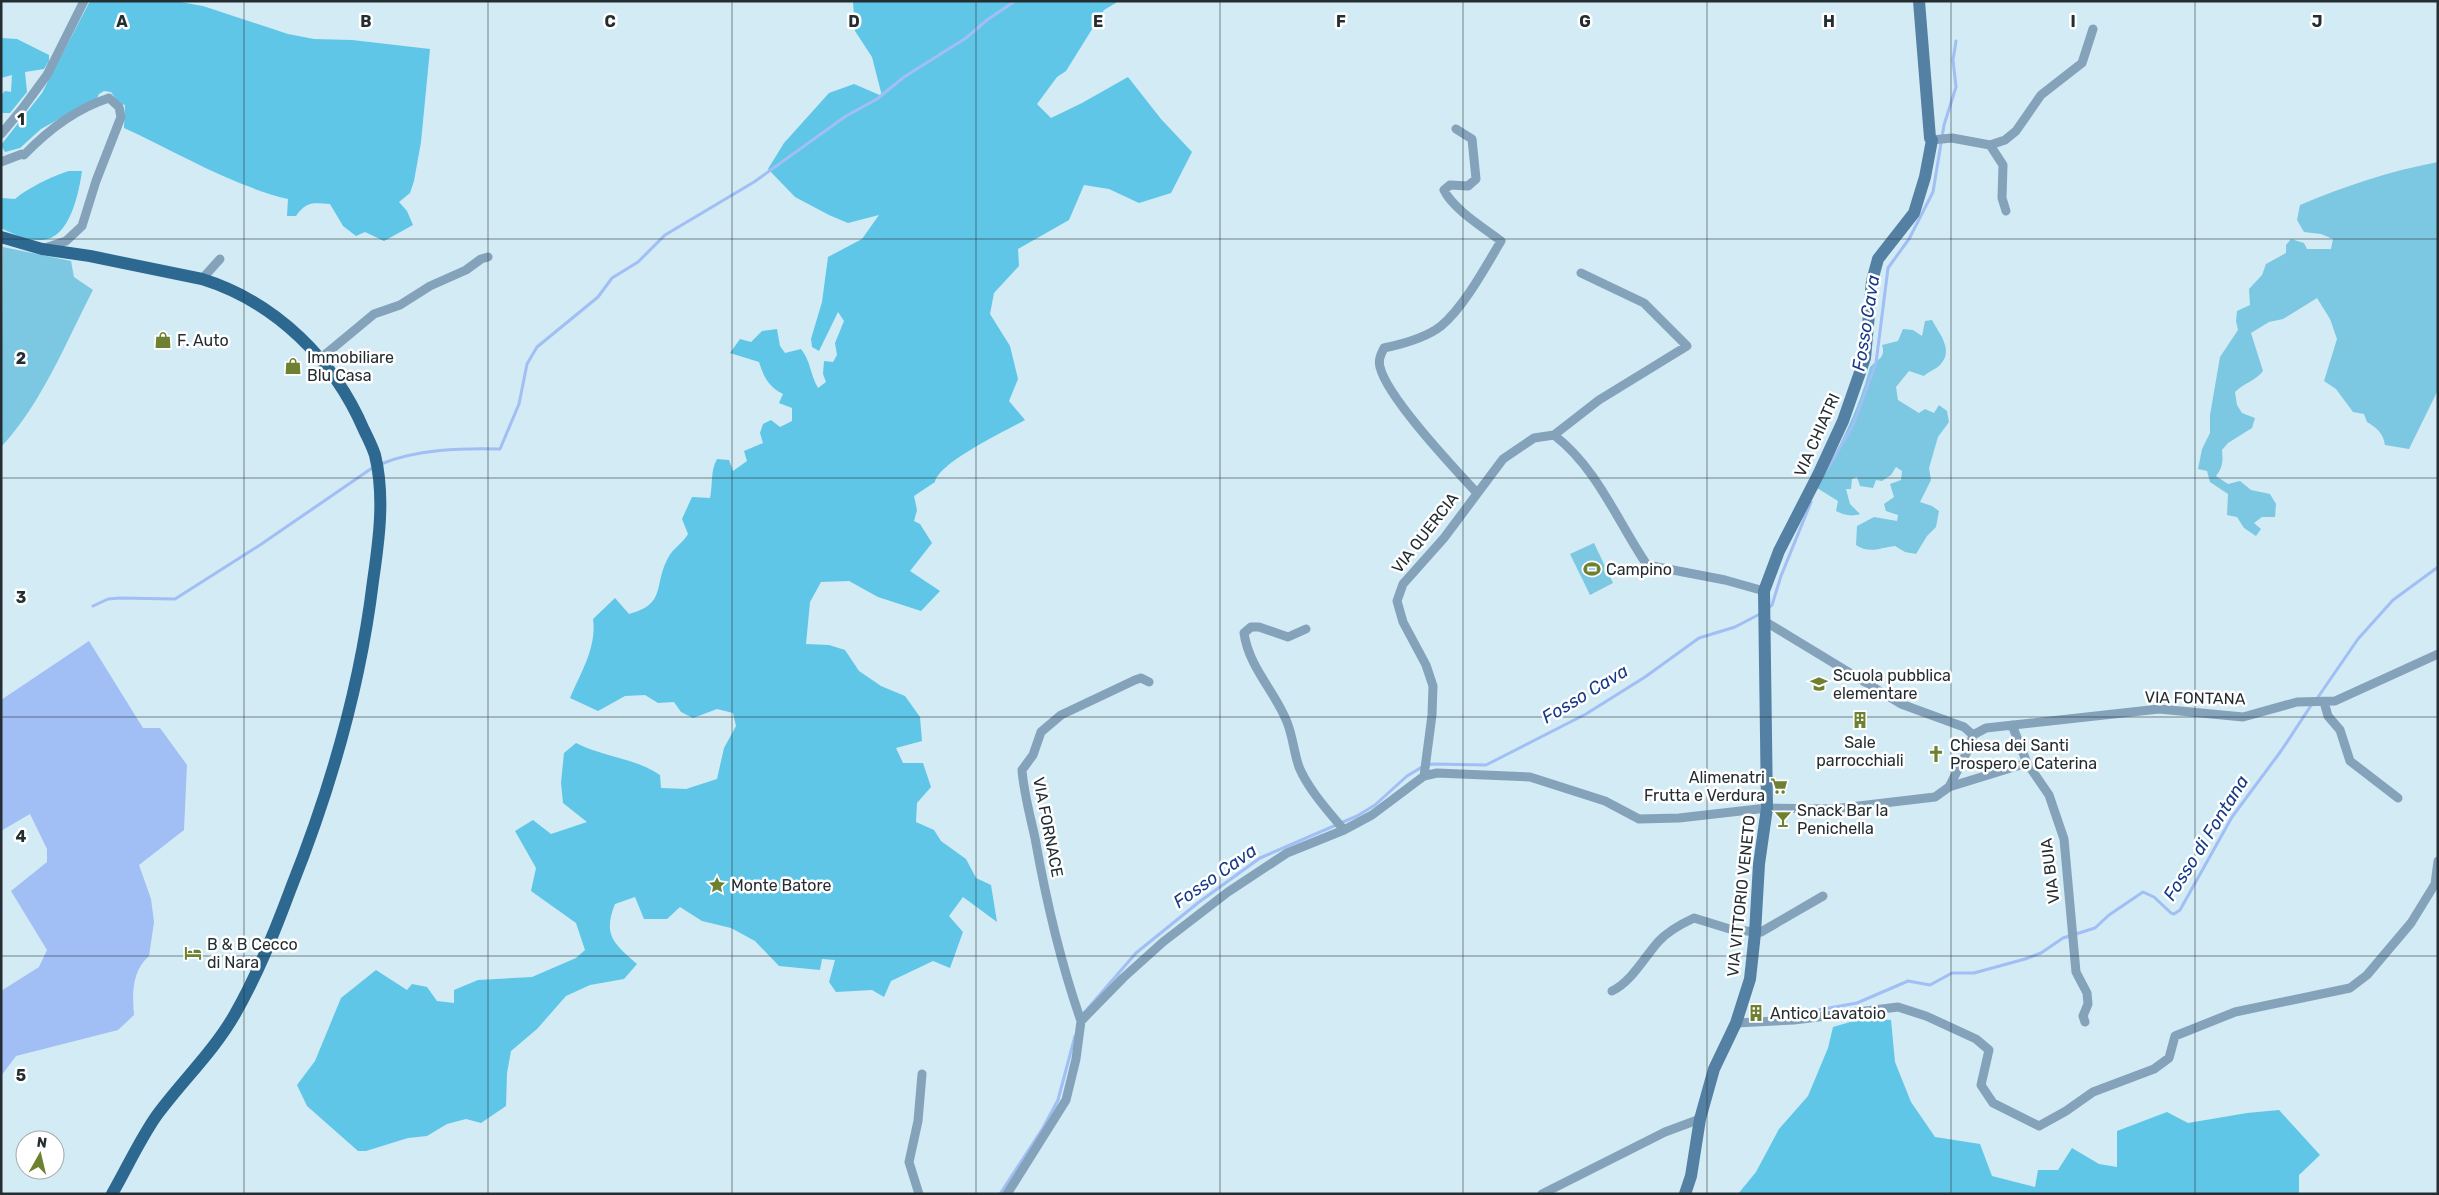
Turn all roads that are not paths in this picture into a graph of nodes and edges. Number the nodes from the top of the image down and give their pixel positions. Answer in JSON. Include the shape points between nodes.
{"nodes":[{"id":1,"x":84,"y":1,"type":"edge"},
{"id":2,"x":1919,"y":1,"type":"edge"},
{"id":3,"x":2093,"y":29,"type":"dead end"},
{"id":4,"x":1456,"y":129,"type":"dead end"},
{"id":5,"x":1,"y":134,"type":"edge"},
{"id":6,"x":1934,"y":140,"type":"junction"},
{"id":7,"x":1990,"y":146,"type":"junction"},
{"id":8,"x":1,"y":162,"type":"edge"},
{"id":9,"x":2006,"y":211,"type":"dead end"},
{"id":10,"x":1,"y":237,"type":"edge"},
{"id":11,"x":42,"y":249,"type":"junction"},
{"id":12,"x":488,"y":257,"type":"dead end"},
{"id":13,"x":220,"y":259,"type":"dead end"},
{"id":14,"x":1581,"y":273,"type":"dead end"},
{"id":15,"x":202,"y":280,"type":"junction"},
{"id":16,"x":321,"y":358,"type":"junction"},
{"id":17,"x":1554,"y":435,"type":"junction"},
{"id":18,"x":1476,"y":492,"type":"junction"},
{"id":19,"x":1764,"y":591,"type":"junction"},
{"id":20,"x":1765,"y":615,"type":"junction"},
{"id":21,"x":1306,"y":629,"type":"dead end"},
{"id":22,"x":2438,"y":654,"type":"edge"},
{"id":23,"x":1149,"y":682,"type":"dead end"},
{"id":24,"x":2322,"y":702,"type":"junction"},
{"id":25,"x":2012,"y":725,"type":"junction"},
{"id":26,"x":1973,"y":735,"type":"junction"},
{"id":27,"x":2027,"y":763,"type":"junction"},
{"id":28,"x":1424,"y":774,"type":"junction"},
{"id":29,"x":1950,"y":787,"type":"junction"},
{"id":30,"x":2398,"y":798,"type":"dead end"},
{"id":31,"x":1767,"y":808,"type":"junction"},
{"id":32,"x":1344,"y":829,"type":"junction"},
{"id":33,"x":2438,"y":861,"type":"edge"},
{"id":34,"x":1823,"y":896,"type":"dead end"},
{"id":35,"x":1756,"y":933,"type":"junction"},
{"id":36,"x":1612,"y":991,"type":"dead end"},
{"id":37,"x":1080,"y":1018,"type":"junction"},
{"id":38,"x":2085,"y":1022,"type":"dead end"},
{"id":39,"x":1736,"y":1023,"type":"junction"},
{"id":40,"x":922,"y":1074,"type":"dead end"},
{"id":41,"x":1700,"y":1119,"type":"junction"},
{"id":42,"x":112,"y":1194,"type":"edge"},
{"id":43,"x":919,"y":1194,"type":"edge"},
{"id":44,"x":1008,"y":1194,"type":"edge"},
{"id":45,"x":1542,"y":1194,"type":"edge"},
{"id":46,"x":1684,"y":1194,"type":"edge"}],
"edges":[{"from":1,"to":5,"type":"street","via":[[47,75]]},
{"from":2,"to":6,"type":"street","name":"VIA CHIATRI","via":[[1930,138]]},
{"from":3,"to":7,"type":"street","via":[[2082,63],[2041,95],[2016,131]]},
{"from":4,"to":18,"type":"street","via":[[1472,139],[1476,179],[1468,186],[1450,185],[1444,190],[1446,196],[1501,241],[1473,288],[1441,326],[1411,341],[1384,348],[1380,366],[1392,393]]},
{"from":6,"to":7,"type":"street","via":[[1952,138]]},
{"from":6,"to":19,"type":"street","name":"VIA CHIATRI","via":[[1914,212],[1878,259],[1872,281],[1866,358],[1843,421],[1779,551]]},
{"from":7,"to":9,"type":"street","via":[[2003,165],[2002,198]]},
{"from":8,"to":11,"type":"street","via":[[24,155],[68,116],[108,98],[119,107],[121,117],[82,226],[66,241]]},
{"from":10,"to":11,"type":"main road"},
{"from":11,"to":15,"type":"main road"},
{"from":12,"to":16,"type":"street","via":[[400,304],[374,314]]},
{"from":13,"to":15,"type":"street"},
{"from":14,"to":17,"type":"street","via":[[1644,303],[1686,346],[1599,400]]},
{"from":15,"to":16,"type":"main road","via":[[218,284],[262,309],[302,338]]},
{"from":16,"to":42,"type":"main road","via":[[355,409],[376,464],[380,523],[361,664],[351,711],[299,869],[272,939],[234,1016],[154,1119]]},
{"from":17,"to":18,"type":"street","name":"VIA QUERCIA","via":[[1534,438],[1503,459]]},
{"from":17,"to":19,"type":"street","via":[[1570,448],[1604,491],[1648,565]]},
{"from":18,"to":28,"type":"street","name":"VIA QUERCIA","via":[[1444,538],[1399,592],[1403,622],[1426,665],[1433,686],[1428,760]]},
{"from":19,"to":20,"type":"street","name":"VIA VITTORIO VENETO"},
{"from":20,"to":26,"type":"street","via":[[1901,704],[1964,726]]},
{"from":20,"to":31,"type":"street","name":"VIA VITTORIO VENETO"},
{"from":21,"to":32,"type":"street","via":[[1288,637],[1250,626],[1244,633],[1246,647],[1287,722],[1300,768]]},
{"from":22,"to":24,"type":"street","name":"VIA FONTANA","via":[[2335,701]]},
{"from":23,"to":37,"type":"street","name":"VIA FORNACE","via":[[1141,678],[1061,715],[1041,732],[1033,755],[1022,770],[1025,800],[1045,894]]},
{"from":24,"to":25,"type":"street","name":"VIA FONTANA","via":[[2297,702],[2243,717],[2159,709]]},
{"from":24,"to":30,"type":"street","via":[[2328,716],[2340,730],[2350,761]]},
{"from":25,"to":26,"type":"street","name":"VIA FONTANA","via":[[1986,728]]},
{"from":25,"to":27,"type":"street","name":"VIA BUIA"},
{"from":26,"to":29,"type":"street"},
{"from":27,"to":29,"type":"street"},
{"from":27,"to":38,"type":"street","name":"VIA BUIA","via":[[2049,794],[2064,839],[2076,972],[2087,993]]},
{"from":28,"to":31,"type":"street","via":[[1530,777],[1605,801],[1639,819],[1680,818]]},
{"from":28,"to":32,"type":"street","via":[[1372,815]]},
{"from":29,"to":31,"type":"street","via":[[1935,797],[1912,800],[1833,809]]},
{"from":31,"to":35,"type":"street","name":"VIA VITTORIO VENETO","via":[[1759,864]]},
{"from":32,"to":37,"type":"street","via":[[1287,853],[1228,892],[1157,947]]},
{"from":33,"to":39,"type":"street","via":[[2435,884],[2411,923],[2367,974],[2350,988],[2235,1012],[2175,1036],[2169,1058],[2154,1069],[2093,1092],[2039,1126],[1993,1103],[1981,1085],[1989,1050],[1976,1039],[1926,1016],[1898,1007],[1794,1020]]},
{"from":34,"to":35,"type":"street"},
{"from":35,"to":36,"type":"street","via":[[1694,918],[1681,923],[1660,940],[1622,986]]},
{"from":35,"to":39,"type":"street","name":"VIA VITTORIO VENETO","via":[[1750,979]]},
{"from":37,"to":44,"type":"street","via":[[1076,1059],[1066,1100]]},
{"from":39,"to":41,"type":"street","name":"VIA VITTORIO VENETO","via":[[1714,1069]]},
{"from":40,"to":43,"type":"street","via":[[920,1106],[909,1162]]},
{"from":41,"to":45,"type":"street","via":[[1665,1132]]},
{"from":41,"to":46,"type":"street","name":"VIA VITTORIO VENETO","via":[[1691,1176]]}]}
